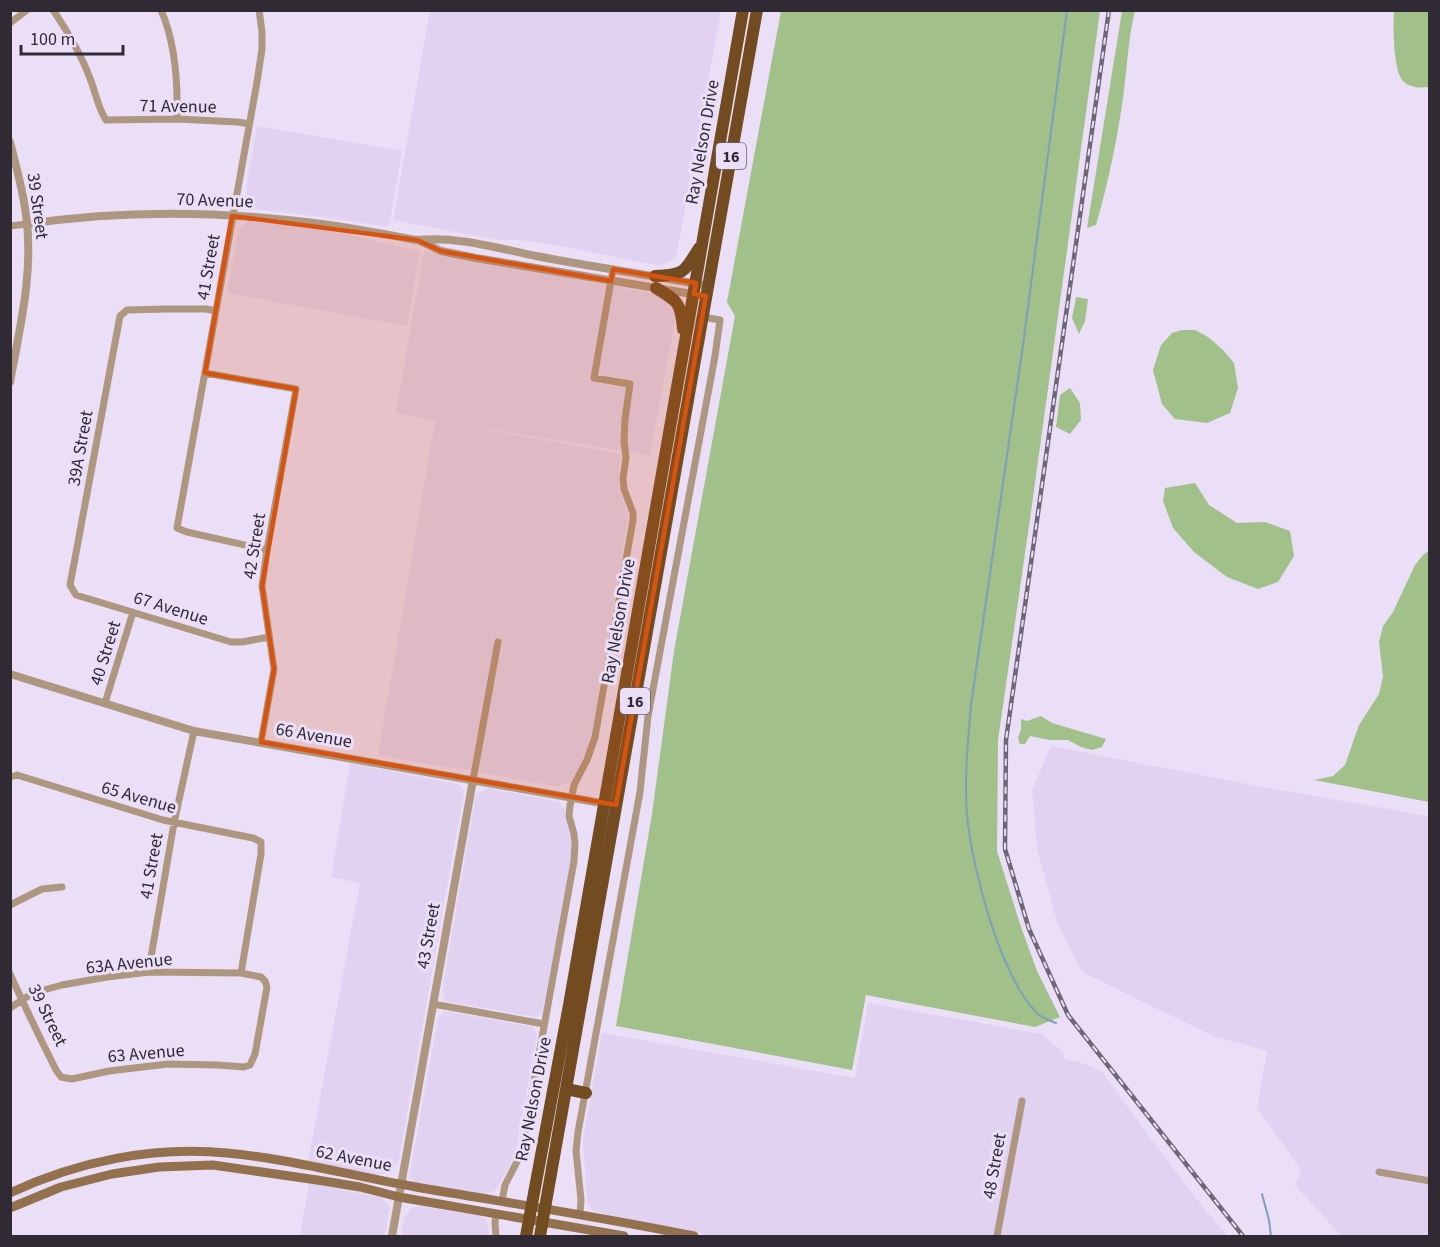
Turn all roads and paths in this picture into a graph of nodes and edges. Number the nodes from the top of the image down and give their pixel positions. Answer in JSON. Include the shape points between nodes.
{"nodes":[{"id":1,"x":27,"y":10,"type":"edge"},
{"id":2,"x":53,"y":10,"type":"edge"},
{"id":3,"x":161,"y":10,"type":"edge"},
{"id":4,"x":259,"y":10,"type":"edge"},
{"id":5,"x":743,"y":10,"type":"edge"},
{"id":6,"x":757,"y":10,"type":"edge"},
{"id":7,"x":10,"y":23,"type":"edge"},
{"id":8,"x":177,"y":119,"type":"junction"},
{"id":9,"x":249,"y":124,"type":"junction"},
{"id":10,"x":10,"y":142,"type":"edge"},
{"id":11,"x":232,"y":216,"type":"junction"},
{"id":12,"x":27,"y":224,"type":"junction"},
{"id":13,"x":10,"y":226,"type":"edge"},
{"id":14,"x":417,"y":240,"type":"junction"},
{"id":15,"x":703,"y":242,"type":"junction"},
{"id":16,"x":612,"y":269,"type":"junction"},
{"id":17,"x":610,"y":281,"type":"junction"},
{"id":18,"x":656,"y":282,"type":"junction"},
{"id":19,"x":701,"y":290,"type":"junction"},
{"id":20,"x":216,"y":311,"type":"junction"},
{"id":21,"x":703,"y":316,"type":"junction"},
{"id":22,"x":684,"y":347,"type":"junction"},
{"id":23,"x":205,"y":373,"type":"junction"},
{"id":24,"x":10,"y":381,"type":"edge"},
{"id":25,"x":267,"y":550,"type":"junction"},
{"id":26,"x":70,"y":585,"type":"joint"},
{"id":27,"x":133,"y":612,"type":"junction"},
{"id":28,"x":269,"y":637,"type":"junction"},
{"id":29,"x":498,"y":642,"type":"dead end"},
{"id":30,"x":10,"y":675,"type":"edge"},
{"id":31,"x":105,"y":703,"type":"junction"},
{"id":32,"x":194,"y":730,"type":"junction"},
{"id":33,"x":261,"y":742,"type":"junction"},
{"id":34,"x":10,"y":777,"type":"edge"},
{"id":35,"x":472,"y":780,"type":"junction"},
{"id":36,"x":571,"y":797,"type":"junction"},
{"id":37,"x":610,"y":804,"type":"junction"},
{"id":38,"x":174,"y":823,"type":"junction"},
{"id":39,"x":62,"y":887,"type":"dead end"},
{"id":40,"x":10,"y":905,"type":"edge"},
{"id":41,"x":150,"y":972,"type":"junction"},
{"id":42,"x":241,"y":973,"type":"junction"},
{"id":43,"x":10,"y":974,"type":"edge"},
{"id":44,"x":22,"y":1000,"type":"junction"},
{"id":45,"x":433,"y":1004,"type":"junction"},
{"id":46,"x":10,"y":1008,"type":"edge"},
{"id":47,"x":544,"y":1024,"type":"junction"},
{"id":48,"x":56,"y":1070,"type":"joint"},
{"id":49,"x":566,"y":1089,"type":"junction"},
{"id":50,"x":586,"y":1093,"type":"junction"},
{"id":51,"x":1022,"y":1101,"type":"dead end"},
{"id":52,"x":1379,"y":1172,"type":"dead end"},
{"id":53,"x":1430,"y":1181,"type":"edge"},
{"id":54,"x":401,"y":1184,"type":"junction"},
{"id":55,"x":10,"y":1193,"type":"edge"},
{"id":56,"x":399,"y":1197,"type":"junction"},
{"id":57,"x":502,"y":1202,"type":"junction"},
{"id":58,"x":531,"y":1206,"type":"junction"},
{"id":59,"x":10,"y":1208,"type":"edge"},
{"id":60,"x":545,"y":1208,"type":"junction"},
{"id":61,"x":496,"y":1214,"type":"junction"},
{"id":62,"x":580,"y":1214,"type":"junction"},
{"id":63,"x":528,"y":1220,"type":"junction"},
{"id":64,"x":542,"y":1222,"type":"junction"},
{"id":65,"x":575,"y":1232,"type":"edge"},
{"id":66,"x":392,"y":1236,"type":"edge"},
{"id":67,"x":496,"y":1236,"type":"edge"},
{"id":68,"x":526,"y":1236,"type":"edge"},
{"id":69,"x":540,"y":1236,"type":"edge"},
{"id":70,"x":624,"y":1236,"type":"edge"},
{"id":71,"x":694,"y":1236,"type":"edge"},
{"id":72,"x":997,"y":1236,"type":"edge"}],
"edges":[{"from":1,"to":7,"type":"street"},
{"from":2,"to":8,"type":"street","name":"71 Avenue","via":[[77,50],[106,120]]},
{"from":3,"to":8,"type":"street","via":[[176,73]]},
{"from":4,"to":9,"type":"street","name":"41 Street","via":[[262,49]]},
{"from":5,"to":15,"type":"highway","name":"Ray Nelson Drive","number":"16"},
{"from":6,"to":19,"type":"highway","name":"Ray Nelson Drive","number":"16"},
{"from":8,"to":9,"type":"street","name":"71 Avenue"},
{"from":9,"to":11,"type":"street","name":"41 Street"},
{"from":10,"to":12,"type":"street","name":"39 Street"},
{"from":11,"to":12,"type":"street","name":"70 Avenue","via":[[138,215]]},
{"from":11,"to":14,"type":"street","name":"70 Avenue","via":[[315,223]]},
{"from":11,"to":20,"type":"street","name":"41 Street"},
{"from":12,"to":13,"type":"street","name":"70 Avenue"},
{"from":12,"to":24,"type":"street","name":"39 Street","via":[[27,279]]},
{"from":14,"to":16,"type":"street","name":"70 Avenue","via":[[450,240]]},
{"from":14,"to":17,"type":"street","name":"70 Avenue","via":[[441,250]]},
{"from":15,"to":18,"type":"highway","via":[[682,272]]},
{"from":15,"to":19,"type":"highway","name":"Ray Nelson Drive","number":"16"},
{"from":16,"to":17,"type":"street"},
{"from":16,"to":18,"type":"street","name":"70 Avenue"},
{"from":17,"to":18,"type":"street","name":"70 Avenue"},
{"from":17,"to":36,"type":"street","via":[[594,378],[630,384],[623,477],[633,520],[596,737]]},
{"from":18,"to":19,"type":"street","name":"70 Avenue"},
{"from":18,"to":22,"type":"highway","via":[[680,307]]},
{"from":19,"to":21,"type":"highway","name":"Ray Nelson Drive","number":"16"},
{"from":19,"to":22,"type":"highway","name":"Ray Nelson Drive","number":"16"},
{"from":20,"to":23,"type":"street","name":"41 Street"},
{"from":20,"to":26,"type":"street","name":"39A Street","via":[[127,310],[120,316]]},
{"from":21,"to":37,"type":"highway","name":"Ray Nelson Drive","number":"16"},
{"from":21,"to":50,"type":"street","via":[[720,320],[715,356],[648,716],[640,792]]},
{"from":22,"to":37,"type":"highway","name":"Ray Nelson Drive","number":"16"},
{"from":23,"to":25,"type":"street","name":"41 Street","via":[[177,528]]},
{"from":23,"to":25,"type":"street","name":"42 Street","via":[[296,389]]},
{"from":25,"to":28,"type":"street","name":"42 Street","via":[[262,586]]},
{"from":26,"to":27,"type":"street","name":"67 Avenue","via":[[76,595]]},
{"from":27,"to":28,"type":"street","name":"67 Avenue","via":[[231,642]]},
{"from":27,"to":31,"type":"street","name":"40 Street"},
{"from":28,"to":33,"type":"street","name":"42 Street","via":[[274,669]]},
{"from":29,"to":35,"type":"street","name":"43 Street"},
{"from":30,"to":31,"type":"street","name":"66 Avenue"},
{"from":31,"to":32,"type":"street","name":"66 Avenue"},
{"from":32,"to":33,"type":"street","name":"66 Avenue"},
{"from":32,"to":38,"type":"street","name":"41 Street"},
{"from":33,"to":35,"type":"street","name":"66 Avenue"},
{"from":34,"to":38,"type":"street","name":"65 Avenue","via":[[16,775]]},
{"from":35,"to":36,"type":"street","name":"66 Avenue"},
{"from":35,"to":45,"type":"street","name":"43 Street"},
{"from":36,"to":37,"type":"street","name":"66 Avenue"},
{"from":36,"to":47,"type":"street","via":[[574,861]]},
{"from":37,"to":49,"type":"highway","name":"Ray Nelson Drive","number":"16"},
{"from":37,"to":58,"type":"highway","name":"Ray Nelson Drive","number":"16"},
{"from":38,"to":41,"type":"street","name":"41 Street"},
{"from":38,"to":42,"type":"street","name":"65 Avenue","via":[[261,842]]},
{"from":39,"to":40,"type":"street","via":[[42,889]]},
{"from":41,"to":42,"type":"street","name":"63A Avenue"},
{"from":41,"to":44,"type":"street","name":"63A Avenue","via":[[62,985]]},
{"from":42,"to":48,"type":"street","name":"63 Avenue","via":[[261,977],[267,987],[250,1065],[168,1064],[72,1079],[61,1077]]},
{"from":43,"to":44,"type":"street","name":"39 Street"},
{"from":44,"to":46,"type":"street","name":"63A Avenue"},
{"from":44,"to":48,"type":"street","name":"39 Street"},
{"from":45,"to":47,"type":"street"},
{"from":45,"to":54,"type":"street","name":"43 Street"},
{"from":47,"to":57,"type":"street","via":[[521,1154],[505,1185]]},
{"from":49,"to":50,"type":"highway"},
{"from":49,"to":60,"type":"highway","name":"Ray Nelson Drive","number":"16"},
{"from":50,"to":62,"type":"street","via":[[576,1151]]},
{"from":51,"to":72,"type":"street","name":"48 Street"},
{"from":52,"to":53,"type":"street"},
{"from":54,"to":55,"type":"main road","name":"62 Avenue","via":[[253,1156],[180,1151],[100,1161]]},
{"from":54,"to":56,"type":"street","name":"43 Street"},
{"from":54,"to":57,"type":"main road","name":"62 Avenue"},
{"from":56,"to":59,"type":"main road","name":"62 Avenue","via":[[247,1169],[185,1165],[80,1181]]},
{"from":56,"to":61,"type":"main road","name":"62 Avenue"},
{"from":56,"to":66,"type":"street","name":"43 Street"},
{"from":57,"to":58,"type":"main road","name":"62 Avenue"},
{"from":58,"to":60,"type":"main road","name":"62 Avenue"},
{"from":58,"to":63,"type":"highway","name":"Ray Nelson Drive","number":"16"},
{"from":60,"to":62,"type":"main road","name":"62 Avenue"},
{"from":60,"to":64,"type":"highway","name":"Ray Nelson Drive","number":"16"},
{"from":61,"to":63,"type":"main road","name":"62 Avenue"},
{"from":61,"to":67,"type":"street"},
{"from":62,"to":71,"type":"main road","name":"62 Avenue"},
{"from":63,"to":64,"type":"main road","name":"62 Avenue"},
{"from":63,"to":68,"type":"highway","name":"Ray Nelson Drive","number":"16"},
{"from":64,"to":65,"type":"main road","name":"62 Avenue"},
{"from":64,"to":69,"type":"highway","name":"Ray Nelson Drive","number":"16"},
{"from":65,"to":70,"type":"main road","name":"62 Avenue"}]}
